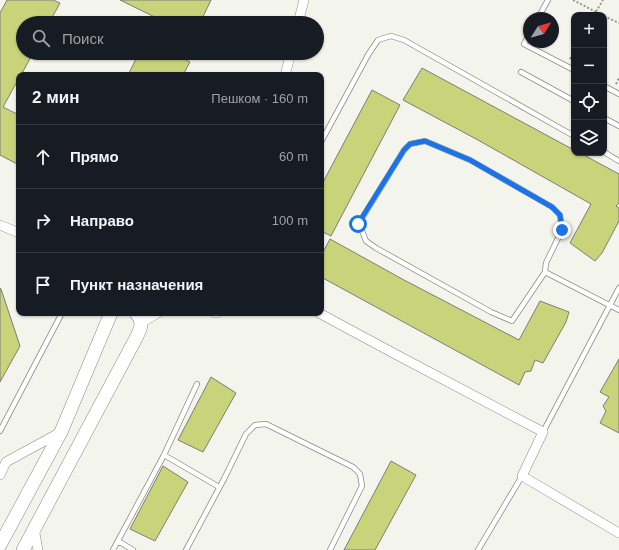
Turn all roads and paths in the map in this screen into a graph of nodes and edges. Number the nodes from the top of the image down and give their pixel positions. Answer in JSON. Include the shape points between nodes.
{"nodes":[{"id":1,"x":304,"y":0,"type":"edge"},
{"id":2,"x":548,"y":0,"type":"edge"},
{"id":3,"x":573,"y":0,"type":"edge"},
{"id":4,"x":603,"y":0,"type":"edge"},
{"id":5,"x":541,"y":12,"type":"edge"},
{"id":6,"x":596,"y":12,"type":"joint"},
{"id":7,"x":300,"y":16,"type":"edge"},
{"id":8,"x":607,"y":17,"type":"edge"},
{"id":9,"x":619,"y":24,"type":"edge"},
{"id":10,"x":532,"y":48,"type":"edge"},
{"id":11,"x":288,"y":60,"type":"edge"},
{"id":12,"x":571,"y":68,"type":"edge"},
{"id":13,"x":286,"y":72,"type":"edge"},
{"id":14,"x":521,"y":72,"type":"dead end"},
{"id":15,"x":607,"y":88,"type":"edge"},
{"id":16,"x":619,"y":94,"type":"edge"},
{"id":17,"x":571,"y":99,"type":"edge"},
{"id":18,"x":607,"y":120,"type":"edge"},
{"id":19,"x":619,"y":126,"type":"edge"},
{"id":20,"x":571,"y":134,"type":"edge"},
{"id":21,"x":324,"y":136,"type":"edge"},
{"id":22,"x":607,"y":154,"type":"edge"},
{"id":23,"x":619,"y":161,"type":"edge"},
{"id":24,"x":0,"y":225,"type":"edge"},
{"id":25,"x":16,"y":233,"type":"edge"},
{"id":26,"x":545,"y":272,"type":"junction"},
{"id":27,"x":619,"y":288,"type":"edge"},
{"id":28,"x":610,"y":305,"type":"junction"},
{"id":29,"x":619,"y":310,"type":"edge"},
{"id":30,"x":60,"y":316,"type":"edge"},
{"id":31,"x":110,"y":316,"type":"edge"},
{"id":32,"x":324,"y":316,"type":"edge"},
{"id":33,"x":139,"y":318,"type":"edge"},
{"id":34,"x":197,"y":384,"type":"dead end"},
{"id":35,"x":0,"y":431,"type":"edge"},
{"id":36,"x":61,"y":432,"type":"junction"},
{"id":37,"x":543,"y":432,"type":"junction"},
{"id":38,"x":164,"y":455,"type":"junction"},
{"id":39,"x":0,"y":475,"type":"edge"},
{"id":40,"x":522,"y":476,"type":"junction"},
{"id":41,"x":219,"y":487,"type":"junction"},
{"id":42,"x":34,"y":528,"type":"junction"},
{"id":43,"x":619,"y":533,"type":"edge"},
{"id":44,"x":118,"y":541,"type":"junction"},
{"id":45,"x":0,"y":545,"type":"edge"},
{"id":46,"x":23,"y":550,"type":"edge"},
{"id":47,"x":38,"y":550,"type":"edge"},
{"id":48,"x":113,"y":550,"type":"edge"},
{"id":49,"x":133,"y":550,"type":"edge"},
{"id":50,"x":186,"y":550,"type":"edge"},
{"id":51,"x":330,"y":550,"type":"edge"},
{"id":52,"x":478,"y":550,"type":"edge"}],
"edges":[{"from":1,"to":7,"type":"street"},
{"from":2,"to":5,"type":"lane"},
{"from":3,"to":6,"type":"path"},
{"from":4,"to":6,"type":"path"},
{"from":8,"to":9,"type":"path"},
{"from":10,"to":12,"type":"lane"},
{"from":11,"to":13,"type":"street"},
{"from":14,"to":17,"type":"lane"},
{"from":15,"to":16,"type":"lane"},
{"from":18,"to":19,"type":"lane"},
{"from":20,"to":21,"type":"lane","via":[[404,40],[391,36],[378,40]]},
{"from":22,"to":23,"type":"lane"},
{"from":24,"to":25,"type":"street"},
{"from":26,"to":26,"type":"lane","via":[[546,263],[562,230],[560,215],[552,207],[470,160],[425,141],[410,144],[404,150],[358,224],[366,241],[376,248],[491,312],[512,321]]},
{"from":26,"to":28,"type":"lane"},
{"from":27,"to":28,"type":"lane"},
{"from":28,"to":29,"type":"lane"},
{"from":28,"to":37,"type":"lane"},
{"from":30,"to":35,"type":"lane"},
{"from":31,"to":36,"type":"street"},
{"from":32,"to":37,"type":"street"},
{"from":33,"to":42,"type":"street","via":[[135,340]]},
{"from":34,"to":38,"type":"lane"},
{"from":36,"to":39,"type":"street","via":[[6,462]]},
{"from":36,"to":45,"type":"street"},
{"from":37,"to":40,"type":"street"},
{"from":38,"to":41,"type":"lane"},
{"from":38,"to":44,"type":"lane"},
{"from":40,"to":43,"type":"street"},
{"from":40,"to":52,"type":"lane"},
{"from":41,"to":50,"type":"lane"},
{"from":41,"to":51,"type":"lane","via":[[246,434],[255,425],[266,424],[353,467],[360,474],[362,486]]},
{"from":42,"to":46,"type":"street"},
{"from":42,"to":47,"type":"street"},
{"from":44,"to":48,"type":"lane"},
{"from":44,"to":49,"type":"lane"}]}
